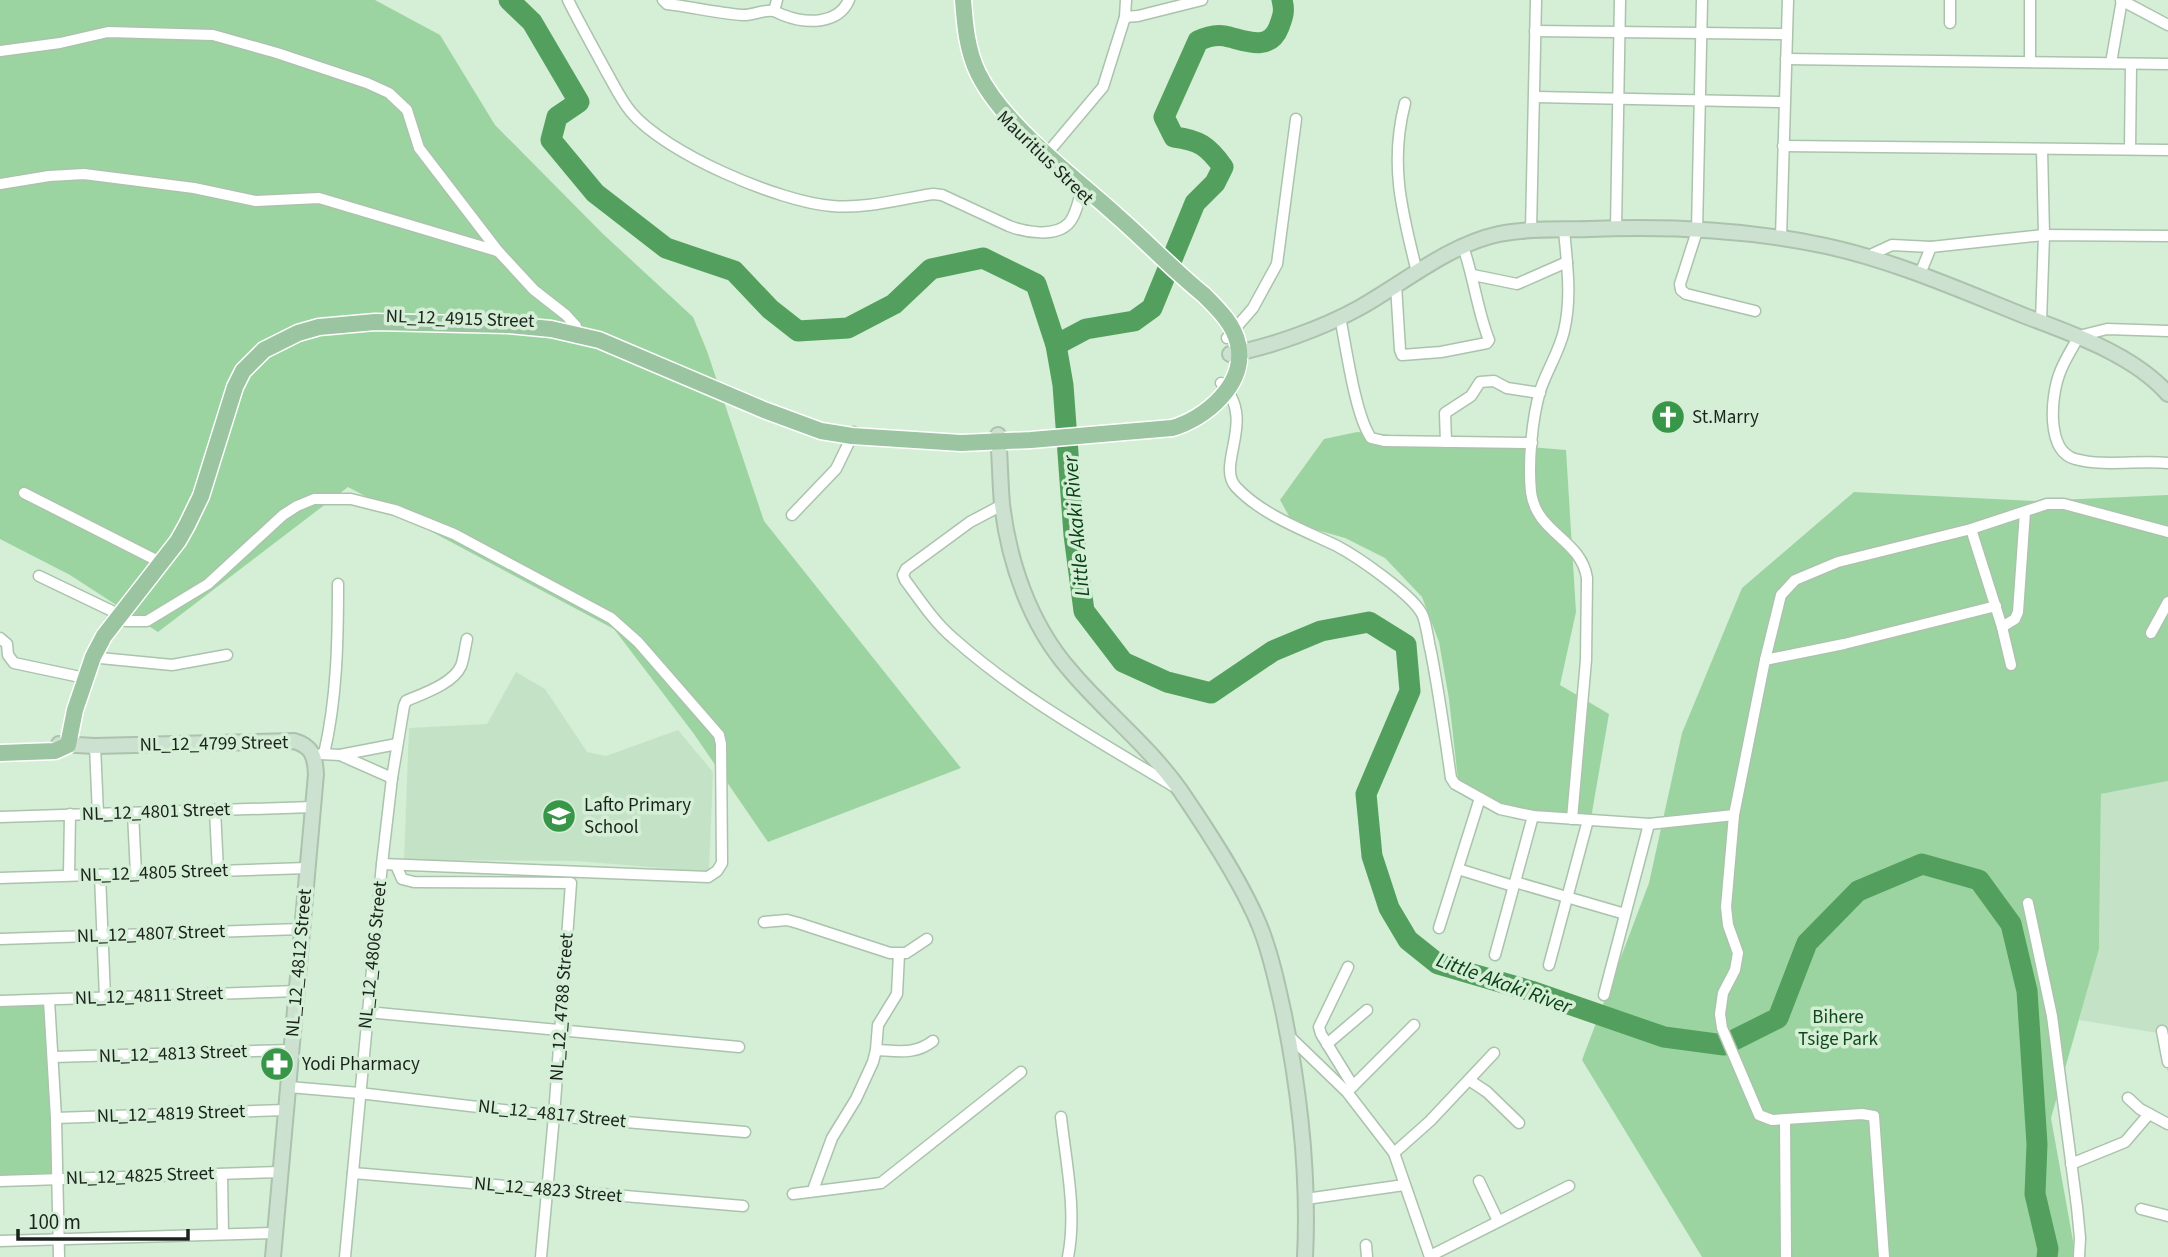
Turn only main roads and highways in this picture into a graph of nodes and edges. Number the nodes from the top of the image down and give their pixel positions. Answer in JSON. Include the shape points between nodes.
{"nodes":[{"id":1,"x":954,"y":0,"type":"edge"},
{"id":2,"x":962,"y":0,"type":"edge"},
{"id":3,"x":1046,"y":156,"type":"junction"},
{"id":4,"x":1225,"y":386,"type":"joint"},
{"id":5,"x":854,"y":432,"type":"junction"},
{"id":6,"x":115,"y":614,"type":"junction"},
{"id":7,"x":61,"y":744,"type":"junction"},
{"id":8,"x":0,"y":746,"type":"edge"},
{"id":9,"x":0,"y":753,"type":"edge"}],
"edges":[{"from":1,"to":3,"type":"main road","name":"Mauritius Street","via":[[969,74],[1000,117]]},
{"from":2,"to":3,"type":"main road","name":"Mauritius Street","via":[[968,46],[983,81]]},
{"from":3,"to":4,"type":"main road","name":"Mauritius Street","via":[[1186,285],[1230,335],[1234,354]]},
{"from":4,"to":5,"type":"main road","name":"NL_12_4915 Street","via":[[1185,416],[1095,432],[998,439]]},
{"from":5,"to":6,"type":"main road","name":"NL_12_4915 Street","via":[[821,431],[798,423],[575,333],[411,321],[319,327],[264,350],[243,371],[191,517],[178,541]]},
{"from":5,"to":6,"type":"main road","name":"NL_12_4915 Street","via":[[765,404],[576,326],[477,316],[386,315],[315,322],[274,337],[248,355],[233,375],[190,507],[173,539]]},
{"from":6,"to":7,"type":"main road","name":"NL_12_4915 Street","via":[[81,677],[61,730]]},
{"from":7,"to":8,"type":"main road","name":"NL_12_4799 Street"},
{"from":7,"to":9,"type":"main road","name":"NL_12_4799 Street","via":[[55,751]]}]}
